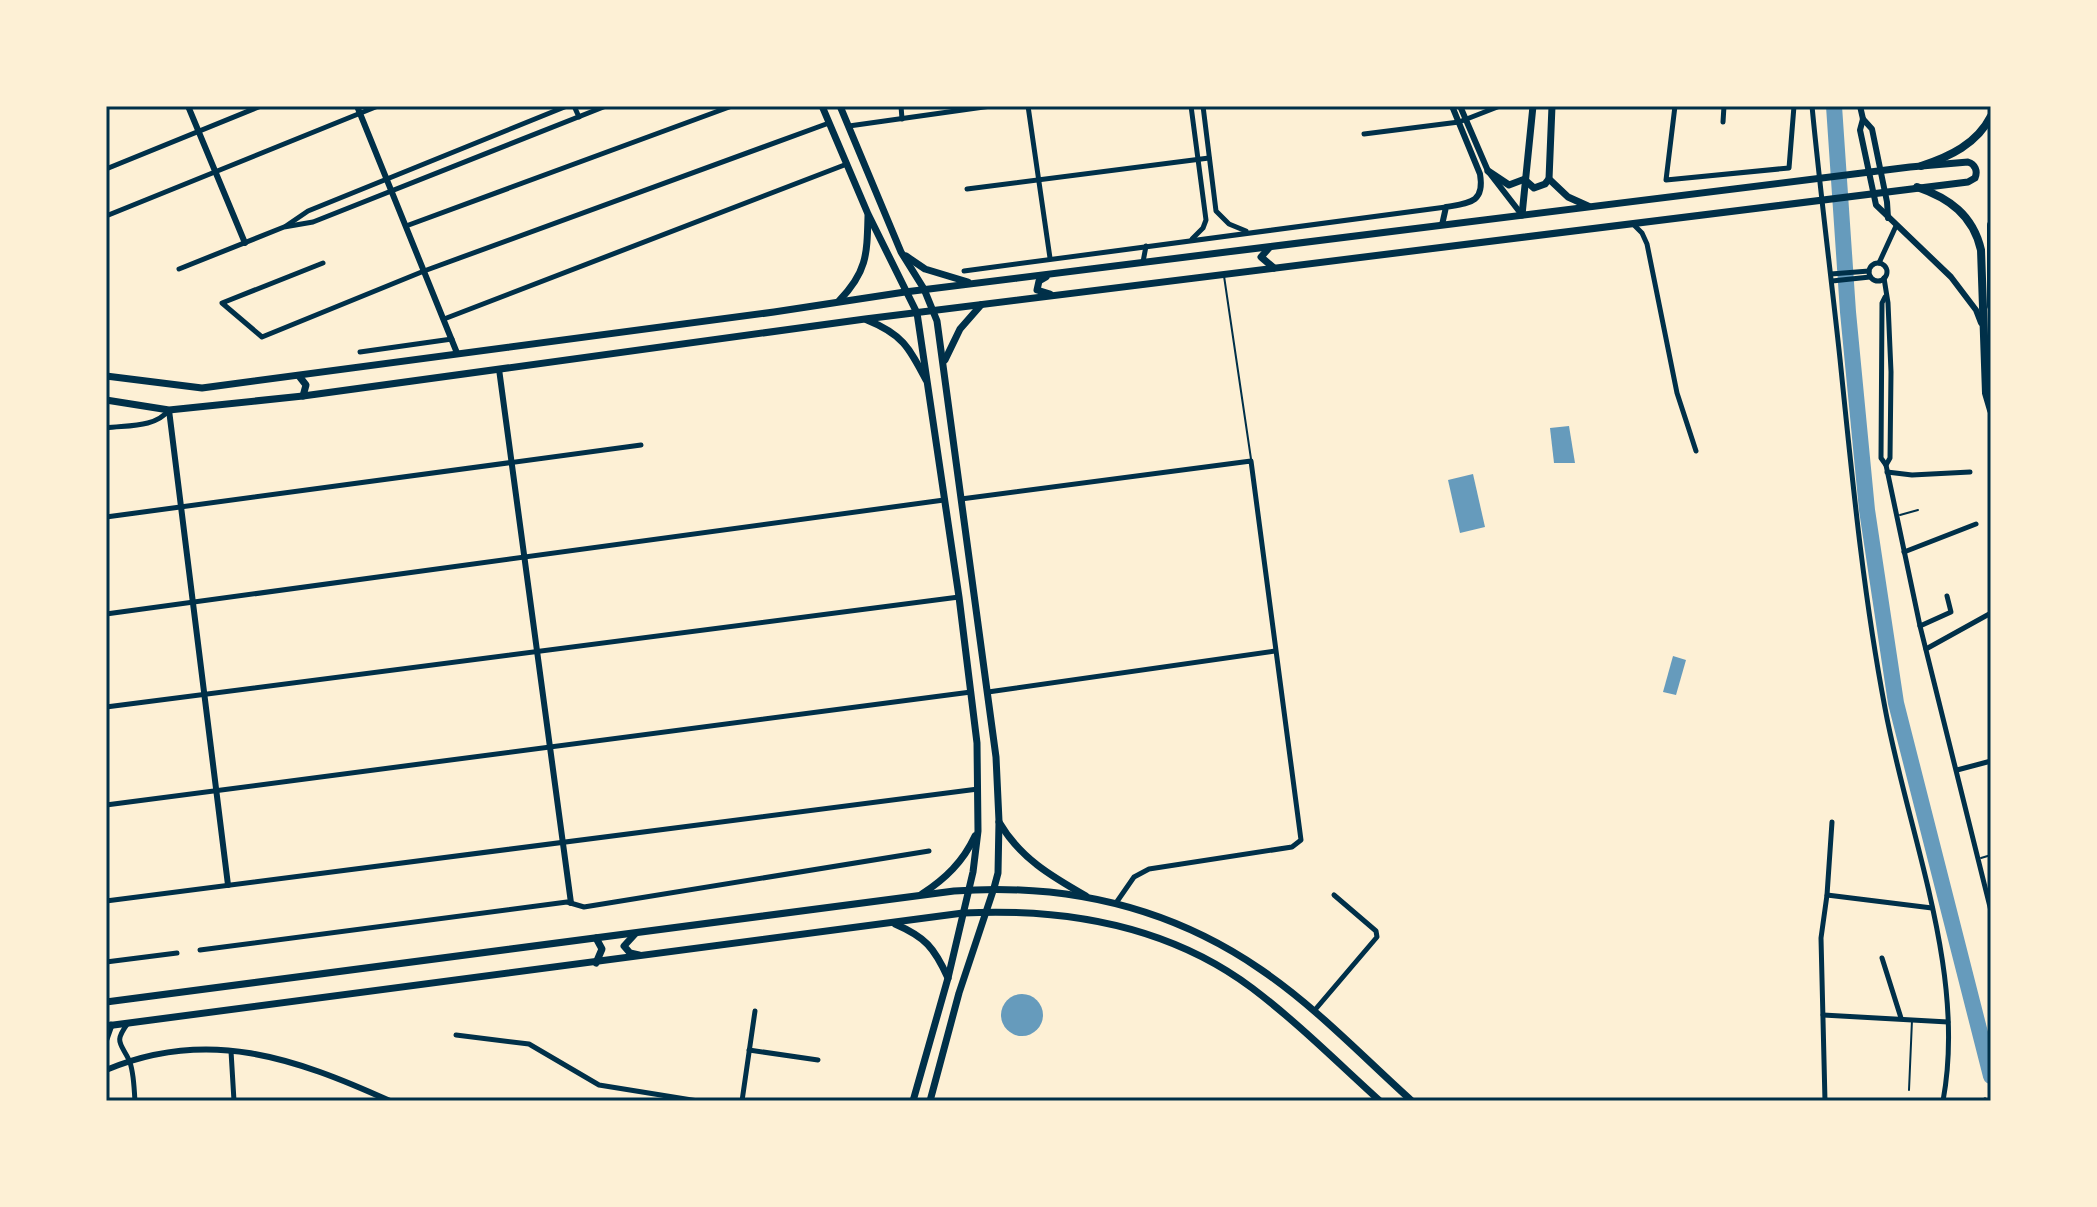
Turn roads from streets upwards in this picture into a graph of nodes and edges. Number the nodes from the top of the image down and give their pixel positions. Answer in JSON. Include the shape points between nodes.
{"nodes":[{"id":1,"x":188,"y":106,"type":"edge"},
{"id":2,"x":261,"y":106,"type":"edge"},
{"id":3,"x":378,"y":106,"type":"edge"},
{"id":4,"x":567,"y":106,"type":"edge"},
{"id":5,"x":574,"y":106,"type":"edge"},
{"id":6,"x":606,"y":106,"type":"edge"},
{"id":7,"x":732,"y":106,"type":"edge"},
{"id":8,"x":822,"y":106,"type":"edge"},
{"id":9,"x":840,"y":106,"type":"edge"},
{"id":10,"x":901,"y":106,"type":"edge"},
{"id":11,"x":991,"y":106,"type":"edge"},
{"id":12,"x":1028,"y":106,"type":"edge"},
{"id":13,"x":1191,"y":106,"type":"edge"},
{"id":14,"x":1203,"y":106,"type":"edge"},
{"id":15,"x":1452,"y":106,"type":"edge"},
{"id":16,"x":1460,"y":106,"type":"edge"},
{"id":17,"x":1500,"y":106,"type":"edge"},
{"id":18,"x":1533,"y":106,"type":"edge"},
{"id":19,"x":1552,"y":106,"type":"edge"},
{"id":20,"x":1675,"y":106,"type":"edge"},
{"id":21,"x":1724,"y":106,"type":"edge"},
{"id":22,"x":1794,"y":106,"type":"edge"},
{"id":23,"x":1812,"y":106,"type":"edge"},
{"id":24,"x":1860,"y":106,"type":"edge"},
{"id":25,"x":358,"y":110,"type":"edge"},
{"id":26,"x":1991,"y":116,"type":"edge"},
{"id":27,"x":579,"y":117,"type":"junction"},
{"id":28,"x":902,"y":119,"type":"junction"},
{"id":29,"x":1863,"y":119,"type":"junction"},
{"id":30,"x":830,"y":122,"type":"junction"},
{"id":31,"x":1462,"y":122,"type":"junction"},
{"id":32,"x":1723,"y":122,"type":"dead end"},
{"id":33,"x":849,"y":126,"type":"junction"},
{"id":34,"x":199,"y":131,"type":"junction"},
{"id":35,"x":1364,"y":134,"type":"dead end"},
{"id":36,"x":1209,"y":158,"type":"junction"},
{"id":37,"x":1198,"y":159,"type":"junction"},
{"id":38,"x":848,"y":164,"type":"junction"},
{"id":39,"x":1921,"y":166,"type":"junction"},
{"id":40,"x":106,"y":169,"type":"edge"},
{"id":41,"x":1488,"y":171,"type":"junction"},
{"id":42,"x":216,"y":172,"type":"junction"},
{"id":43,"x":387,"y":179,"type":"junction"},
{"id":44,"x":1525,"y":179,"type":"junction"},
{"id":45,"x":1549,"y":179,"type":"junction"},
{"id":46,"x":1039,"y":180,"type":"junction"},
{"id":47,"x":1917,"y":187,"type":"junction"},
{"id":48,"x":967,"y":189,"type":"dead end"},
{"id":49,"x":392,"y":191,"type":"junction"},
{"id":50,"x":1446,"y":207,"type":"junction"},
{"id":51,"x":1590,"y":207,"type":"junction"},
{"id":52,"x":868,"y":214,"type":"junction"},
{"id":53,"x":1522,"y":215,"type":"junction"},
{"id":54,"x":106,"y":216,"type":"edge"},
{"id":55,"x":1888,"y":218,"type":"junction"},
{"id":56,"x":1634,"y":223,"type":"junction"},
{"id":57,"x":1442,"y":225,"type":"junction"},
{"id":58,"x":1991,"y":225,"type":"edge"},
{"id":59,"x":406,"y":226,"type":"junction"},
{"id":60,"x":1896,"y":226,"type":"junction"},
{"id":61,"x":284,"y":227,"type":"junction"},
{"id":62,"x":1250,"y":232,"type":"junction"},
{"id":63,"x":1191,"y":240,"type":"junction"},
{"id":64,"x":245,"y":243,"type":"junction"},
{"id":65,"x":1158,"y":244,"type":"junction"},
{"id":66,"x":1146,"y":246,"type":"junction"},
{"id":67,"x":1271,"y":246,"type":"junction"},
{"id":68,"x":901,"y":252,"type":"junction"},
{"id":69,"x":1050,"y":258,"type":"junction"},
{"id":70,"x":1169,"y":259,"type":"junction"},
{"id":71,"x":1143,"y":262,"type":"junction"},
{"id":72,"x":323,"y":263,"type":"dead end"},
{"id":73,"x":1879,"y":263,"type":"junction"},
{"id":74,"x":1274,"y":268,"type":"junction"},
{"id":75,"x":179,"y":269,"type":"dead end"},
{"id":76,"x":424,"y":271,"type":"junction"},
{"id":77,"x":964,"y":271,"type":"dead end"},
{"id":78,"x":1056,"y":274,"type":"junction"},
{"id":79,"x":1869,"y":274,"type":"junction"},
{"id":80,"x":1832,"y":277,"type":"junction"},
{"id":81,"x":1884,"y":278,"type":"junction"},
{"id":82,"x":976,"y":283,"type":"junction"},
{"id":83,"x":924,"y":289,"type":"junction"},
{"id":84,"x":905,"y":292,"type":"junction"},
{"id":85,"x":1060,"y":296,"type":"junction"},
{"id":86,"x":839,"y":301,"type":"junction"},
{"id":87,"x":981,"y":305,"type":"junction"},
{"id":88,"x":1991,"y":306,"type":"edge"},
{"id":89,"x":791,"y":309,"type":"junction"},
{"id":90,"x":934,"y":311,"type":"junction"},
{"id":91,"x":917,"y":313,"type":"junction"},
{"id":92,"x":444,"y":319,"type":"junction"},
{"id":93,"x":865,"y":319,"type":"junction"},
{"id":94,"x":1981,"y":323,"type":"junction"},
{"id":95,"x":794,"y":329,"type":"junction"},
{"id":96,"x":452,"y":339,"type":"junction"},
{"id":97,"x":360,"y":352,"type":"dead end"},
{"id":98,"x":457,"y":353,"type":"junction"},
{"id":99,"x":944,"y":366,"type":"junction"},
{"id":100,"x":499,"y":369,"type":"junction"},
{"id":101,"x":106,"y":376,"type":"edge"},
{"id":102,"x":299,"y":376,"type":"junction"},
{"id":103,"x":928,"y":384,"type":"junction"},
{"id":104,"x":303,"y":396,"type":"junction"},
{"id":105,"x":106,"y":400,"type":"edge"},
{"id":106,"x":169,"y":410,"type":"junction"},
{"id":107,"x":1991,"y":410,"type":"edge"},
{"id":108,"x":106,"y":428,"type":"edge"},
{"id":109,"x":641,"y":445,"type":"dead end"},
{"id":110,"x":1696,"y":451,"type":"dead end"},
{"id":111,"x":512,"y":463,"type":"junction"},
{"id":112,"x":1886,"y":469,"type":"junction"},
{"id":113,"x":1970,"y":472,"type":"dead end"},
{"id":114,"x":961,"y":499,"type":"junction"},
{"id":115,"x":945,"y":500,"type":"junction"},
{"id":116,"x":181,"y":507,"type":"junction"},
{"id":117,"x":106,"y":517,"type":"edge"},
{"id":118,"x":1976,"y":524,"type":"dead end"},
{"id":119,"x":966,"y":534,"type":"junction"},
{"id":120,"x":951,"y":537,"type":"junction"},
{"id":121,"x":1904,"y":552,"type":"junction"},
{"id":122,"x":524,"y":557,"type":"junction"},
{"id":123,"x":1947,"y":596,"type":"dead end"},
{"id":124,"x":959,"y":597,"type":"junction"},
{"id":125,"x":193,"y":602,"type":"junction"},
{"id":126,"x":1991,"y":613,"type":"edge"},
{"id":127,"x":106,"y":614,"type":"edge"},
{"id":128,"x":1920,"y":626,"type":"junction"},
{"id":129,"x":1926,"y":649,"type":"junction"},
{"id":130,"x":1275,"y":651,"type":"junction"},
{"id":131,"x":537,"y":652,"type":"junction"},
{"id":132,"x":971,"y":692,"type":"junction"},
{"id":133,"x":987,"y":693,"type":"junction"},
{"id":134,"x":204,"y":695,"type":"junction"},
{"id":135,"x":106,"y":707,"type":"edge"},
{"id":136,"x":549,"y":747,"type":"junction"},
{"id":137,"x":1991,"y":761,"type":"edge"},
{"id":138,"x":1957,"y":770,"type":"junction"},
{"id":139,"x":979,"y":789,"type":"junction"},
{"id":140,"x":216,"y":790,"type":"junction"},
{"id":141,"x":106,"y":805,"type":"edge"},
{"id":142,"x":999,"y":821,"type":"junction"},
{"id":143,"x":1832,"y":822,"type":"dead end"},
{"id":144,"x":978,"y":831,"type":"junction"},
{"id":145,"x":562,"y":842,"type":"junction"},
{"id":146,"x":929,"y":851,"type":"dead end"},
{"id":147,"x":228,"y":885,"type":"junction"},
{"id":148,"x":994,"y":888,"type":"junction"},
{"id":149,"x":969,"y":890,"type":"junction"},
{"id":150,"x":922,"y":895,"type":"junction"},
{"id":151,"x":1334,"y":895,"type":"dead end"},
{"id":152,"x":1827,"y":895,"type":"junction"},
{"id":153,"x":1092,"y":899,"type":"junction"},
{"id":154,"x":106,"y":901,"type":"edge"},
{"id":155,"x":571,"y":903,"type":"junction"},
{"id":156,"x":1116,"y":903,"type":"junction"},
{"id":157,"x":1932,"y":908,"type":"junction"},
{"id":158,"x":1991,"y":908,"type":"edge"},
{"id":159,"x":986,"y":912,"type":"junction"},
{"id":160,"x":963,"y":913,"type":"junction"},
{"id":161,"x":893,"y":923,"type":"junction"},
{"id":162,"x":636,"y":933,"type":"junction"},
{"id":163,"x":596,"y":938,"type":"junction"},
{"id":164,"x":200,"y":950,"type":"dead end"},
{"id":165,"x":177,"y":953,"type":"dead end"},
{"id":166,"x":643,"y":957,"type":"junction"},
{"id":167,"x":1882,"y":958,"type":"dead end"},
{"id":168,"x":106,"y":962,"type":"edge"},
{"id":169,"x":596,"y":963,"type":"junction"},
{"id":170,"x":948,"y":978,"type":"junction"},
{"id":171,"x":106,"y":1002,"type":"edge"},
{"id":172,"x":755,"y":1011,"type":"dead end"},
{"id":173,"x":1314,"y":1012,"type":"junction"},
{"id":174,"x":1823,"y":1015,"type":"junction"},
{"id":175,"x":1901,"y":1019,"type":"junction"},
{"id":176,"x":1948,"y":1022,"type":"junction"},
{"id":177,"x":129,"y":1023,"type":"junction"},
{"id":178,"x":108,"y":1026,"type":"edge"},
{"id":179,"x":456,"y":1035,"type":"dead end"},
{"id":180,"x":106,"y":1039,"type":"edge"},
{"id":181,"x":749,"y":1050,"type":"junction"},
{"id":182,"x":231,"y":1051,"type":"junction"},
{"id":183,"x":129,"y":1060,"type":"junction"},
{"id":184,"x":818,"y":1060,"type":"dead end"},
{"id":185,"x":106,"y":1070,"type":"edge"},
{"id":186,"x":135,"y":1101,"type":"edge"},
{"id":187,"x":234,"y":1101,"type":"edge"},
{"id":188,"x":390,"y":1101,"type":"edge"},
{"id":189,"x":698,"y":1101,"type":"edge"},
{"id":190,"x":742,"y":1101,"type":"edge"},
{"id":191,"x":913,"y":1101,"type":"edge"},
{"id":192,"x":930,"y":1101,"type":"edge"},
{"id":193,"x":1380,"y":1101,"type":"edge"},
{"id":194,"x":1412,"y":1101,"type":"edge"},
{"id":195,"x":1825,"y":1101,"type":"edge"},
{"id":196,"x":1943,"y":1101,"type":"edge"}],
"edges":[{"from":1,"to":34,"type":"street"},
{"from":2,"to":34,"type":"street"},
{"from":3,"to":25,"type":"street"},
{"from":4,"to":43,"type":"street"},
{"from":5,"to":27,"type":"street"},
{"from":6,"to":27,"type":"street"},
{"from":7,"to":59,"type":"street"},
{"from":8,"to":30,"type":"main road"},
{"from":9,"to":33,"type":"main road"},
{"from":10,"to":28,"type":"street"},
{"from":11,"to":28,"type":"street"},
{"from":12,"to":46,"type":"street"},
{"from":13,"to":37,"type":"street"},
{"from":14,"to":36,"type":"street"},
{"from":15,"to":31,"type":"street"},
{"from":16,"to":31,"type":"street"},
{"from":17,"to":31,"type":"street"},
{"from":18,"to":44,"type":"main road"},
{"from":19,"to":45,"type":"main road"},
{"from":20,"to":22,"type":"street","via":[[1666,180],[1789,168]]},
{"from":21,"to":32,"type":"street"},
{"from":23,"to":80,"type":"street"},
{"from":24,"to":29,"type":"street"},
{"from":25,"to":42,"type":"street"},
{"from":25,"to":43,"type":"street"},
{"from":26,"to":39,"type":"highway","via":[[1970,142]]},
{"from":27,"to":49,"type":"street"},
{"from":28,"to":33,"type":"street"},
{"from":29,"to":55,"type":"street","via":[[1872,129]]},
{"from":29,"to":55,"type":"street","via":[[1860,130],[1876,205]]},
{"from":30,"to":38,"type":"main road"},
{"from":30,"to":76,"type":"street"},
{"from":31,"to":35,"type":"street"},
{"from":31,"to":41,"type":"street"},
{"from":31,"to":50,"type":"street","via":[[1481,189],[1471,202]]},
{"from":33,"to":68,"type":"main road"},
{"from":34,"to":40,"type":"street"},
{"from":34,"to":42,"type":"street"},
{"from":36,"to":37,"type":"street"},
{"from":36,"to":62,"type":"street","via":[[1216,211],[1229,224]]},
{"from":37,"to":46,"type":"street"},
{"from":37,"to":63,"type":"street","via":[[1206,220]]},
{"from":38,"to":52,"type":"main road"},
{"from":38,"to":92,"type":"street"},
{"from":39,"to":47,"type":"main road","via":[[1964,162],[1976,172],[1966,182]]},
{"from":39,"to":51,"type":"main road"},
{"from":41,"to":44,"type":"main road","via":[[1509,185]]},
{"from":41,"to":53,"type":"street"},
{"from":42,"to":54,"type":"street"},
{"from":42,"to":64,"type":"street"},
{"from":43,"to":49,"type":"street"},
{"from":43,"to":61,"type":"street","via":[[308,211]]},
{"from":44,"to":45,"type":"main road","via":[[1534,188]]},
{"from":44,"to":53,"type":"main road"},
{"from":45,"to":51,"type":"main road","via":[[1568,197]]},
{"from":46,"to":48,"type":"street"},
{"from":46,"to":69,"type":"street"},
{"from":47,"to":56,"type":"main road"},
{"from":47,"to":94,"type":"highway","via":[[1953,204],[1977,233]]},
{"from":49,"to":59,"type":"street"},
{"from":49,"to":61,"type":"street","via":[[313,222]]},
{"from":50,"to":57,"type":"street"},
{"from":50,"to":62,"type":"street"},
{"from":51,"to":53,"type":"main road"},
{"from":52,"to":84,"type":"main road"},
{"from":52,"to":86,"type":"main road","via":[[862,271]]},
{"from":53,"to":57,"type":"main road"},
{"from":55,"to":60,"type":"street"},
{"from":56,"to":74,"type":"main road"},
{"from":56,"to":110,"type":"street","via":[[1647,244],[1677,393]]},
{"from":57,"to":67,"type":"main road"},
{"from":58,"to":88,"type":"highway"},
{"from":59,"to":76,"type":"street"},
{"from":60,"to":73,"type":"street"},
{"from":60,"to":94,"type":"street","via":[[1951,277]]},
{"from":61,"to":64,"type":"street"},
{"from":62,"to":63,"type":"street"},
{"from":63,"to":65,"type":"street"},
{"from":64,"to":75,"type":"street"},
{"from":65,"to":66,"type":"street"},
{"from":65,"to":70,"type":"street"},
{"from":66,"to":69,"type":"street"},
{"from":66,"to":71,"type":"street"},
{"from":67,"to":70,"type":"main road"},
{"from":67,"to":74,"type":"main road","via":[[1261,257]]},
{"from":68,"to":82,"type":"main road","via":[[944,277]]},
{"from":68,"to":83,"type":"main road"},
{"from":69,"to":77,"type":"street"},
{"from":70,"to":71,"type":"main road"},
{"from":71,"to":78,"type":"main road"},
{"from":72,"to":76,"type":"street","via":[[222,303],[262,337]]},
{"from":73,"to":79,"type":"street"},
{"from":73,"to":81,"type":"street","via":[[1886,270]]},
{"from":74,"to":85,"type":"main road"},
{"from":76,"to":92,"type":"street"},
{"from":78,"to":82,"type":"main road"},
{"from":78,"to":85,"type":"main road","via":[[1039,281],[1037,290]]},
{"from":79,"to":80,"type":"street"},
{"from":79,"to":81,"type":"street","via":[[1875,281]]},
{"from":80,"to":157,"type":"street","via":[[1854,505],[1885,709]]},
{"from":81,"to":112,"type":"street","via":[[1891,372]]},
{"from":82,"to":83,"type":"main road"},
{"from":83,"to":84,"type":"main road"},
{"from":83,"to":90,"type":"main road"},
{"from":84,"to":86,"type":"main road"},
{"from":84,"to":91,"type":"main road"},
{"from":85,"to":87,"type":"main road"},
{"from":86,"to":89,"type":"main road"},
{"from":87,"to":90,"type":"main road"},
{"from":87,"to":99,"type":"main road","via":[[953,340]]},
{"from":89,"to":95,"type":"main road"},
{"from":89,"to":98,"type":"main road"},
{"from":90,"to":91,"type":"main road"},
{"from":90,"to":99,"type":"main road"},
{"from":91,"to":93,"type":"main road"},
{"from":91,"to":103,"type":"main road"},
{"from":92,"to":96,"type":"street"},
{"from":93,"to":95,"type":"main road"},
{"from":93,"to":103,"type":"main road","via":[[899,336]]},
{"from":94,"to":107,"type":"highway"},
{"from":95,"to":100,"type":"main road"},
{"from":96,"to":97,"type":"street"},
{"from":96,"to":98,"type":"street"},
{"from":98,"to":102,"type":"main road"},
{"from":99,"to":114,"type":"main road"},
{"from":100,"to":104,"type":"main road"},
{"from":100,"to":111,"type":"street"},
{"from":101,"to":102,"type":"main road","via":[[202,388]]},
{"from":102,"to":104,"type":"main road","via":[[306,385]]},
{"from":103,"to":115,"type":"main road"},
{"from":104,"to":106,"type":"main road"},
{"from":105,"to":106,"type":"main road"},
{"from":106,"to":108,"type":"street","via":[[154,422]]},
{"from":106,"to":116,"type":"street"},
{"from":109,"to":111,"type":"street"},
{"from":111,"to":116,"type":"street"},
{"from":111,"to":122,"type":"street"},
{"from":112,"to":113,"type":"street","via":[[1912,475]]},
{"from":112,"to":121,"type":"street"},
{"from":114,"to":119,"type":"main road"},
{"from":114,"to":130,"type":"street","via":[[1251,461]]},
{"from":115,"to":120,"type":"main road"},
{"from":115,"to":122,"type":"street"},
{"from":116,"to":117,"type":"street"},
{"from":116,"to":125,"type":"street"},
{"from":118,"to":121,"type":"street"},
{"from":119,"to":120,"type":"main road"},
{"from":119,"to":133,"type":"main road"},
{"from":120,"to":124,"type":"main road"},
{"from":121,"to":128,"type":"street"},
{"from":122,"to":125,"type":"street"},
{"from":122,"to":131,"type":"street"},
{"from":123,"to":128,"type":"street","via":[[1951,612]]},
{"from":124,"to":131,"type":"street"},
{"from":124,"to":132,"type":"main road"},
{"from":125,"to":127,"type":"street"},
{"from":125,"to":134,"type":"street"},
{"from":126,"to":129,"type":"street"},
{"from":128,"to":129,"type":"street"},
{"from":129,"to":138,"type":"street"},
{"from":130,"to":133,"type":"street"},
{"from":130,"to":156,"type":"street","via":[[1301,840],[1292,847],[1140,872]]},
{"from":131,"to":134,"type":"street"},
{"from":131,"to":136,"type":"street"},
{"from":132,"to":136,"type":"street"},
{"from":132,"to":139,"type":"main road"},
{"from":133,"to":142,"type":"main road"},
{"from":134,"to":135,"type":"street"},
{"from":134,"to":140,"type":"street"},
{"from":136,"to":140,"type":"street"},
{"from":136,"to":145,"type":"street"},
{"from":137,"to":138,"type":"street"},
{"from":138,"to":158,"type":"street"},
{"from":139,"to":144,"type":"main road"},
{"from":139,"to":145,"type":"street"},
{"from":140,"to":141,"type":"street"},
{"from":140,"to":147,"type":"street"},
{"from":142,"to":148,"type":"main road"},
{"from":142,"to":153,"type":"main road","via":[[1035,866]]},
{"from":143,"to":152,"type":"street"},
{"from":144,"to":149,"type":"main road"},
{"from":144,"to":150,"type":"main road","via":[[959,862]]},
{"from":145,"to":147,"type":"street"},
{"from":145,"to":155,"type":"street"},
{"from":146,"to":155,"type":"street","via":[[584,907]]},
{"from":147,"to":154,"type":"street"},
{"from":148,"to":149,"type":"main road"},
{"from":148,"to":153,"type":"main road"},
{"from":148,"to":159,"type":"main road"},
{"from":149,"to":150,"type":"main road"},
{"from":149,"to":160,"type":"main road"},
{"from":150,"to":162,"type":"main road"},
{"from":151,"to":173,"type":"street","via":[[1377,937]]},
{"from":152,"to":157,"type":"street"},
{"from":152,"to":174,"type":"street","via":[[1821,938]]},
{"from":153,"to":156,"type":"main road"},
{"from":155,"to":164,"type":"street"},
{"from":156,"to":173,"type":"main road","via":[[1165,917],[1220,943]]},
{"from":157,"to":176,"type":"street"},
{"from":159,"to":160,"type":"main road"},
{"from":159,"to":192,"type":"main road"},
{"from":159,"to":193,"type":"main road","via":[[1107,923],[1158,937],[1209,961],[1250,988]]},
{"from":160,"to":161,"type":"main road"},
{"from":160,"to":170,"type":"main road"},
{"from":161,"to":166,"type":"main road"},
{"from":161,"to":170,"type":"main road","via":[[927,943]]},
{"from":162,"to":163,"type":"main road"},
{"from":162,"to":166,"type":"main road","via":[[624,946]]},
{"from":163,"to":169,"type":"main road","via":[[602,949]]},
{"from":163,"to":171,"type":"main road"},
{"from":165,"to":168,"type":"street"},
{"from":166,"to":169,"type":"main road"},
{"from":167,"to":175,"type":"street"},
{"from":169,"to":177,"type":"main road"},
{"from":170,"to":191,"type":"main road"},
{"from":172,"to":181,"type":"street"},
{"from":173,"to":194,"type":"main road"},
{"from":174,"to":175,"type":"street"},
{"from":174,"to":195,"type":"street"},
{"from":175,"to":176,"type":"street"},
{"from":176,"to":196,"type":"street"},
{"from":177,"to":178,"type":"main road"},
{"from":177,"to":183,"type":"street","via":[[120,1044]]},
{"from":178,"to":180,"type":"main road"},
{"from":179,"to":189,"type":"street","via":[[529,1044],[599,1085]]},
{"from":181,"to":184,"type":"street"},
{"from":181,"to":190,"type":"street"},
{"from":182,"to":183,"type":"street"},
{"from":182,"to":187,"type":"street"},
{"from":182,"to":188,"type":"street","via":[[309,1067]]},
{"from":183,"to":185,"type":"street"},
{"from":183,"to":186,"type":"street"}]}
